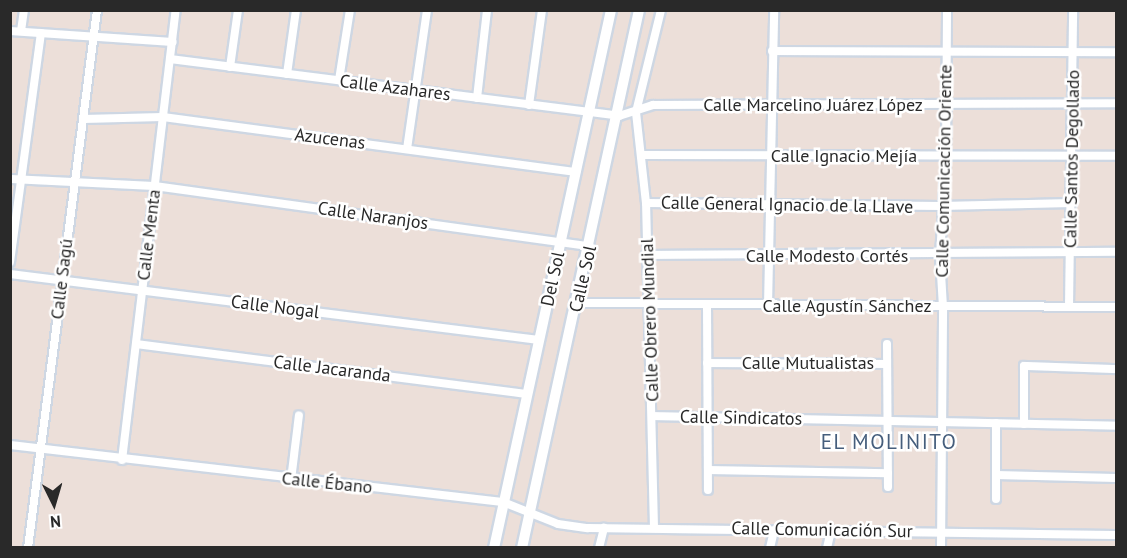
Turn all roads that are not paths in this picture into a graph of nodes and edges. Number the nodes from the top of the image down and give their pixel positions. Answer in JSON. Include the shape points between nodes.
{"nodes":[{"id":1,"x":24,"y":10,"type":"edge"},
{"id":2,"x":97,"y":10,"type":"edge"},
{"id":3,"x":176,"y":10,"type":"edge"},
{"id":4,"x":237,"y":10,"type":"edge"},
{"id":5,"x":296,"y":10,"type":"edge"},
{"id":6,"x":350,"y":10,"type":"edge"},
{"id":7,"x":427,"y":10,"type":"edge"},
{"id":8,"x":487,"y":10,"type":"edge"},
{"id":9,"x":542,"y":10,"type":"edge"},
{"id":10,"x":611,"y":10,"type":"edge"},
{"id":11,"x":639,"y":10,"type":"edge"},
{"id":12,"x":661,"y":10,"type":"edge"},
{"id":13,"x":774,"y":10,"type":"edge"},
{"id":14,"x":947,"y":10,"type":"edge"},
{"id":15,"x":1073,"y":10,"type":"edge"},
{"id":16,"x":10,"y":30,"type":"edge"},
{"id":17,"x":21,"y":31,"type":"junction"},
{"id":18,"x":41,"y":33,"type":"junction"},
{"id":19,"x":93,"y":36,"type":"junction"},
{"id":20,"x":172,"y":42,"type":"junction"},
{"id":21,"x":772,"y":51,"type":"junction"},
{"id":22,"x":1073,"y":52,"type":"junction"},
{"id":23,"x":1116,"y":52,"type":"edge"},
{"id":24,"x":946,"y":53,"type":"junction"},
{"id":25,"x":171,"y":59,"type":"junction"},
{"id":26,"x":230,"y":67,"type":"junction"},
{"id":27,"x":287,"y":74,"type":"junction"},
{"id":28,"x":339,"y":80,"type":"junction"},
{"id":29,"x":415,"y":90,"type":"junction"},
{"id":30,"x":477,"y":98,"type":"junction"},
{"id":31,"x":1116,"y":103,"type":"edge"},
{"id":32,"x":769,"y":104,"type":"junction"},
{"id":33,"x":1074,"y":104,"type":"junction"},
{"id":34,"x":529,"y":105,"type":"junction"},
{"id":35,"x":946,"y":105,"type":"junction"},
{"id":36,"x":589,"y":112,"type":"junction"},
{"id":37,"x":636,"y":112,"type":"junction"},
{"id":38,"x":619,"y":116,"type":"junction"},
{"id":39,"x":163,"y":117,"type":"junction"},
{"id":40,"x":83,"y":119,"type":"junction"},
{"id":41,"x":407,"y":149,"type":"junction"},
{"id":42,"x":643,"y":155,"type":"junction"},
{"id":43,"x":769,"y":156,"type":"junction"},
{"id":44,"x":1073,"y":156,"type":"junction"},
{"id":45,"x":1116,"y":156,"type":"edge"},
{"id":46,"x":946,"y":157,"type":"junction"},
{"id":47,"x":576,"y":172,"type":"junction"},
{"id":48,"x":10,"y":179,"type":"edge"},
{"id":49,"x":21,"y":180,"type":"junction"},
{"id":50,"x":74,"y":183,"type":"junction"},
{"id":51,"x":155,"y":186,"type":"junction"},
{"id":52,"x":646,"y":203,"type":"junction"},
{"id":53,"x":1072,"y":203,"type":"junction"},
{"id":54,"x":768,"y":206,"type":"junction"},
{"id":55,"x":941,"y":206,"type":"junction"},
{"id":56,"x":561,"y":242,"type":"junction"},
{"id":57,"x":590,"y":246,"type":"junction"},
{"id":58,"x":1116,"y":252,"type":"edge"},
{"id":59,"x":1071,"y":254,"type":"junction"},
{"id":60,"x":646,"y":255,"type":"junction"},
{"id":61,"x":768,"y":256,"type":"junction"},
{"id":62,"x":940,"y":256,"type":"junction"},
{"id":63,"x":10,"y":262,"type":"edge"},
{"id":64,"x":10,"y":274,"type":"edge"},
{"id":65,"x":62,"y":281,"type":"junction"},
{"id":66,"x":142,"y":291,"type":"junction"},
{"id":67,"x":577,"y":303,"type":"junction"},
{"id":68,"x":649,"y":306,"type":"junction"},
{"id":69,"x":707,"y":306,"type":"junction"},
{"id":70,"x":768,"y":306,"type":"junction"},
{"id":71,"x":943,"y":307,"type":"junction"},
{"id":72,"x":1069,"y":307,"type":"junction"},
{"id":73,"x":1116,"y":308,"type":"edge"},
{"id":74,"x":539,"y":340,"type":"junction"},
{"id":75,"x":136,"y":344,"type":"junction"},
{"id":76,"x":887,"y":344,"type":"dead end"},
{"id":77,"x":707,"y":363,"type":"junction"},
{"id":78,"x":887,"y":364,"type":"junction"},
{"id":79,"x":1116,"y":369,"type":"edge"},
{"id":80,"x":528,"y":394,"type":"junction"},
{"id":81,"x":299,"y":415,"type":"dead end"},
{"id":82,"x":654,"y":416,"type":"junction"},
{"id":83,"x":707,"y":417,"type":"junction"},
{"id":84,"x":887,"y":421,"type":"junction"},
{"id":85,"x":941,"y":422,"type":"junction"},
{"id":86,"x":996,"y":423,"type":"junction"},
{"id":87,"x":1024,"y":424,"type":"junction"},
{"id":88,"x":1116,"y":426,"type":"edge"},
{"id":89,"x":10,"y":445,"type":"edge"},
{"id":90,"x":40,"y":449,"type":"junction"},
{"id":91,"x":122,"y":460,"type":"junction"},
{"id":92,"x":708,"y":470,"type":"junction"},
{"id":93,"x":888,"y":473,"type":"junction"},
{"id":94,"x":996,"y":475,"type":"junction"},
{"id":95,"x":1116,"y":478,"type":"edge"},
{"id":96,"x":291,"y":480,"type":"junction"},
{"id":97,"x":888,"y":487,"type":"dead end"},
{"id":98,"x":708,"y":490,"type":"dead end"},
{"id":99,"x":996,"y":499,"type":"dead end"},
{"id":100,"x":503,"y":502,"type":"junction"},
{"id":101,"x":531,"y":511,"type":"junction"},
{"id":102,"x":604,"y":528,"type":"junction"},
{"id":103,"x":654,"y":528,"type":"junction"},
{"id":104,"x":774,"y":530,"type":"junction"},
{"id":105,"x":831,"y":531,"type":"junction"},
{"id":106,"x":941,"y":531,"type":"junction"},
{"id":107,"x":1116,"y":535,"type":"edge"},
{"id":108,"x":28,"y":548,"type":"edge"},
{"id":109,"x":494,"y":548,"type":"edge"},
{"id":110,"x":522,"y":548,"type":"edge"},
{"id":111,"x":599,"y":548,"type":"edge"},
{"id":112,"x":770,"y":548,"type":"edge"},
{"id":113,"x":827,"y":548,"type":"edge"},
{"id":114,"x":941,"y":548,"type":"edge"}],
"edges":[{"from":1,"to":17,"type":"street"},
{"from":2,"to":19,"type":"street","name":"Calle Sagú"},
{"from":3,"to":20,"type":"street","name":"Calle Menta"},
{"from":4,"to":26,"type":"street"},
{"from":5,"to":27,"type":"street"},
{"from":6,"to":28,"type":"street"},
{"from":7,"to":29,"type":"street"},
{"from":8,"to":30,"type":"street"},
{"from":9,"to":34,"type":"street"},
{"from":10,"to":36,"type":"street","name":"Del Sol"},
{"from":11,"to":38,"type":"street","name":"Calle Sol"},
{"from":12,"to":37,"type":"street"},
{"from":13,"to":21,"type":"street"},
{"from":14,"to":24,"type":"street","name":"Calle Comunicación Oriente"},
{"from":15,"to":22,"type":"street","name":"Calle Santos Degollado"},
{"from":16,"to":17,"type":"street"},
{"from":17,"to":18,"type":"street"},
{"from":18,"to":19,"type":"street"},
{"from":18,"to":49,"type":"street"},
{"from":19,"to":20,"type":"street"},
{"from":19,"to":40,"type":"street","name":"Calle Sagú"},
{"from":20,"to":25,"type":"street","name":"Calle Menta"},
{"from":21,"to":24,"type":"street"},
{"from":21,"to":32,"type":"street"},
{"from":22,"to":23,"type":"street"},
{"from":22,"to":24,"type":"street"},
{"from":22,"to":33,"type":"street","name":"Calle Santos Degollado"},
{"from":24,"to":35,"type":"street","name":"Calle Comunicación Oriente"},
{"from":25,"to":26,"type":"street","name":"Calle Azahares"},
{"from":25,"to":39,"type":"street","name":"Calle Menta"},
{"from":26,"to":27,"type":"street","name":"Calle Azahares"},
{"from":27,"to":28,"type":"street","name":"Calle Azahares"},
{"from":28,"to":29,"type":"street","name":"Calle Azahares"},
{"from":29,"to":30,"type":"street","name":"Calle Azahares"},
{"from":29,"to":41,"type":"street"},
{"from":30,"to":34,"type":"street","name":"Calle Azahares"},
{"from":31,"to":33,"type":"street","name":"Calle Marcelino Juárez López"},
{"from":32,"to":35,"type":"street","name":"Calle Marcelino Juárez López"},
{"from":32,"to":37,"type":"street","name":"Calle Marcelino Juárez López","via":[[653,105]]},
{"from":32,"to":43,"type":"street"},
{"from":33,"to":35,"type":"street","name":"Calle Marcelino Juárez López"},
{"from":33,"to":44,"type":"street","name":"Calle Santos Degollado"},
{"from":34,"to":36,"type":"street","name":"Calle Azahares"},
{"from":35,"to":46,"type":"street","name":"Calle Comunicación Oriente"},
{"from":36,"to":38,"type":"street","name":"Calle Azahares"},
{"from":36,"to":47,"type":"street","name":"Del Sol"},
{"from":37,"to":38,"type":"street","name":"Calle Marcelino Juárez López"},
{"from":37,"to":42,"type":"street","name":"Calle Obrero Mundial"},
{"from":38,"to":57,"type":"street","name":"Calle Sol"},
{"from":39,"to":40,"type":"street","name":"Azucenas"},
{"from":39,"to":41,"type":"street","name":"Azucenas"},
{"from":39,"to":51,"type":"street","name":"Calle Menta"},
{"from":40,"to":50,"type":"street","name":"Calle Sagú"},
{"from":41,"to":47,"type":"street","name":"Azucenas"},
{"from":42,"to":43,"type":"street","name":"Calle Ignacio Mejía"},
{"from":42,"to":52,"type":"street","name":"Calle Obrero Mundial"},
{"from":43,"to":46,"type":"street","name":"Calle Ignacio Mejía"},
{"from":43,"to":54,"type":"street"},
{"from":44,"to":45,"type":"street","name":"Calle Ignacio Mejía"},
{"from":44,"to":46,"type":"street","name":"Calle Ignacio Mejía"},
{"from":44,"to":53,"type":"street","name":"Calle Santos Degollado"},
{"from":46,"to":55,"type":"street","name":"Calle Comunicación Oriente"},
{"from":47,"to":56,"type":"street","name":"Del Sol"},
{"from":48,"to":49,"type":"street","name":"Calle Naranjos"},
{"from":49,"to":50,"type":"street","name":"Calle Naranjos"},
{"from":49,"to":63,"type":"street"},
{"from":50,"to":51,"type":"street","name":"Calle Naranjos"},
{"from":50,"to":65,"type":"street","name":"Calle Sagú"},
{"from":51,"to":56,"type":"street","name":"Calle Naranjos"},
{"from":51,"to":66,"type":"street","name":"Calle Menta"},
{"from":52,"to":54,"type":"street","name":"Calle General Ignacio de la Llave"},
{"from":52,"to":60,"type":"street","name":"Calle Obrero Mundial"},
{"from":53,"to":55,"type":"street","name":"Calle General Ignacio de la Llave"},
{"from":53,"to":59,"type":"street","name":"Calle Santos Degollado"},
{"from":54,"to":55,"type":"street","name":"Calle General Ignacio de la Llave"},
{"from":54,"to":61,"type":"street"},
{"from":55,"to":62,"type":"street","name":"Calle Comunicación Oriente"},
{"from":56,"to":57,"type":"street","name":"Calle Naranjos"},
{"from":56,"to":74,"type":"street","name":"Del Sol"},
{"from":57,"to":67,"type":"street","name":"Calle Sol"},
{"from":58,"to":59,"type":"street","name":"Calle Modesto Cortés"},
{"from":59,"to":62,"type":"street","name":"Calle Modesto Cortés"},
{"from":59,"to":72,"type":"street","name":"Calle Santos Degollado"},
{"from":60,"to":61,"type":"street","name":"Calle Modesto Cortés"},
{"from":60,"to":68,"type":"street","name":"Calle Obrero Mundial"},
{"from":61,"to":62,"type":"street","name":"Calle Modesto Cortés"},
{"from":61,"to":70,"type":"street"},
{"from":62,"to":71,"type":"street","name":"Calle Comunicación Oriente"},
{"from":64,"to":65,"type":"street","name":"Calle Nogal"},
{"from":65,"to":66,"type":"street","name":"Calle Nogal"},
{"from":65,"to":90,"type":"street","name":"Calle Sagú"},
{"from":66,"to":74,"type":"street","name":"Calle Nogal"},
{"from":66,"to":75,"type":"street","name":"Calle Menta"},
{"from":67,"to":68,"type":"street","name":"Calle Agustín Sánchez"},
{"from":67,"to":101,"type":"street","name":"Calle Sol"},
{"from":68,"to":69,"type":"street","name":"Calle Agustín Sánchez"},
{"from":68,"to":82,"type":"street","name":"Calle Obrero Mundial"},
{"from":69,"to":70,"type":"street","name":"Calle Agustín Sánchez"},
{"from":69,"to":77,"type":"street"},
{"from":70,"to":71,"type":"street","name":"Calle Agustín Sánchez"},
{"from":71,"to":72,"type":"street","name":"Calle Agustín Sánchez"},
{"from":71,"to":85,"type":"street","name":"Calle Comunicación Oriente"},
{"from":72,"to":73,"type":"street","name":"Calle Agustín Sánchez"},
{"from":74,"to":80,"type":"street","name":"Del Sol"},
{"from":75,"to":80,"type":"street","name":"Calle Jacaranda"},
{"from":75,"to":91,"type":"street","name":"Calle Menta"},
{"from":76,"to":78,"type":"street"},
{"from":77,"to":78,"type":"street","name":"Calle Mutualistas"},
{"from":77,"to":83,"type":"street"},
{"from":78,"to":84,"type":"street","name":"Calle Mutualistas"},
{"from":79,"to":87,"type":"street","via":[[1024,366]]},
{"from":80,"to":100,"type":"street","name":"Del Sol"},
{"from":81,"to":96,"type":"street"},
{"from":82,"to":83,"type":"street","name":"Calle Sindicatos"},
{"from":82,"to":103,"type":"street","name":"Calle Obrero Mundial"},
{"from":83,"to":84,"type":"street","name":"Calle Sindicatos"},
{"from":83,"to":92,"type":"street"},
{"from":84,"to":85,"type":"street","name":"Calle Sindicatos"},
{"from":84,"to":93,"type":"street","name":"Calle Mutualistas"},
{"from":85,"to":86,"type":"street","name":"Calle Sindicatos"},
{"from":85,"to":106,"type":"street","name":"Calle Comunicación Oriente"},
{"from":86,"to":87,"type":"street","name":"Calle Sindicatos"},
{"from":86,"to":94,"type":"street"},
{"from":87,"to":88,"type":"street","name":"Calle Sindicatos"},
{"from":89,"to":90,"type":"street","name":"Calle Ébano"},
{"from":90,"to":91,"type":"street","name":"Calle Ébano"},
{"from":90,"to":108,"type":"street","name":"Calle Sagú"},
{"from":91,"to":96,"type":"street","name":"Calle Ébano"},
{"from":92,"to":93,"type":"street"},
{"from":92,"to":98,"type":"street"},
{"from":93,"to":97,"type":"street","name":"Calle Mutualistas"},
{"from":94,"to":95,"type":"street"},
{"from":94,"to":99,"type":"street"},
{"from":96,"to":100,"type":"street","name":"Calle Ébano"},
{"from":100,"to":101,"type":"street","name":"Calle Ébano"},
{"from":100,"to":109,"type":"street","name":"Del Sol"},
{"from":101,"to":102,"type":"street","name":"Calle Comunicación Sur","via":[[573,527]]},
{"from":101,"to":110,"type":"street","name":"Calle Sol"},
{"from":102,"to":103,"type":"street","name":"Calle Comunicación Sur"},
{"from":102,"to":111,"type":"street"},
{"from":103,"to":104,"type":"street","name":"Calle Comunicación Sur"},
{"from":104,"to":105,"type":"street","name":"Calle Comunicación Sur"},
{"from":104,"to":112,"type":"street"},
{"from":105,"to":106,"type":"street","name":"Calle Comunicación Sur"},
{"from":105,"to":113,"type":"street"},
{"from":106,"to":107,"type":"street","name":"Calle Comunicación Sur"},
{"from":106,"to":114,"type":"street","name":"Calle Comunicación Oriente"}]}
